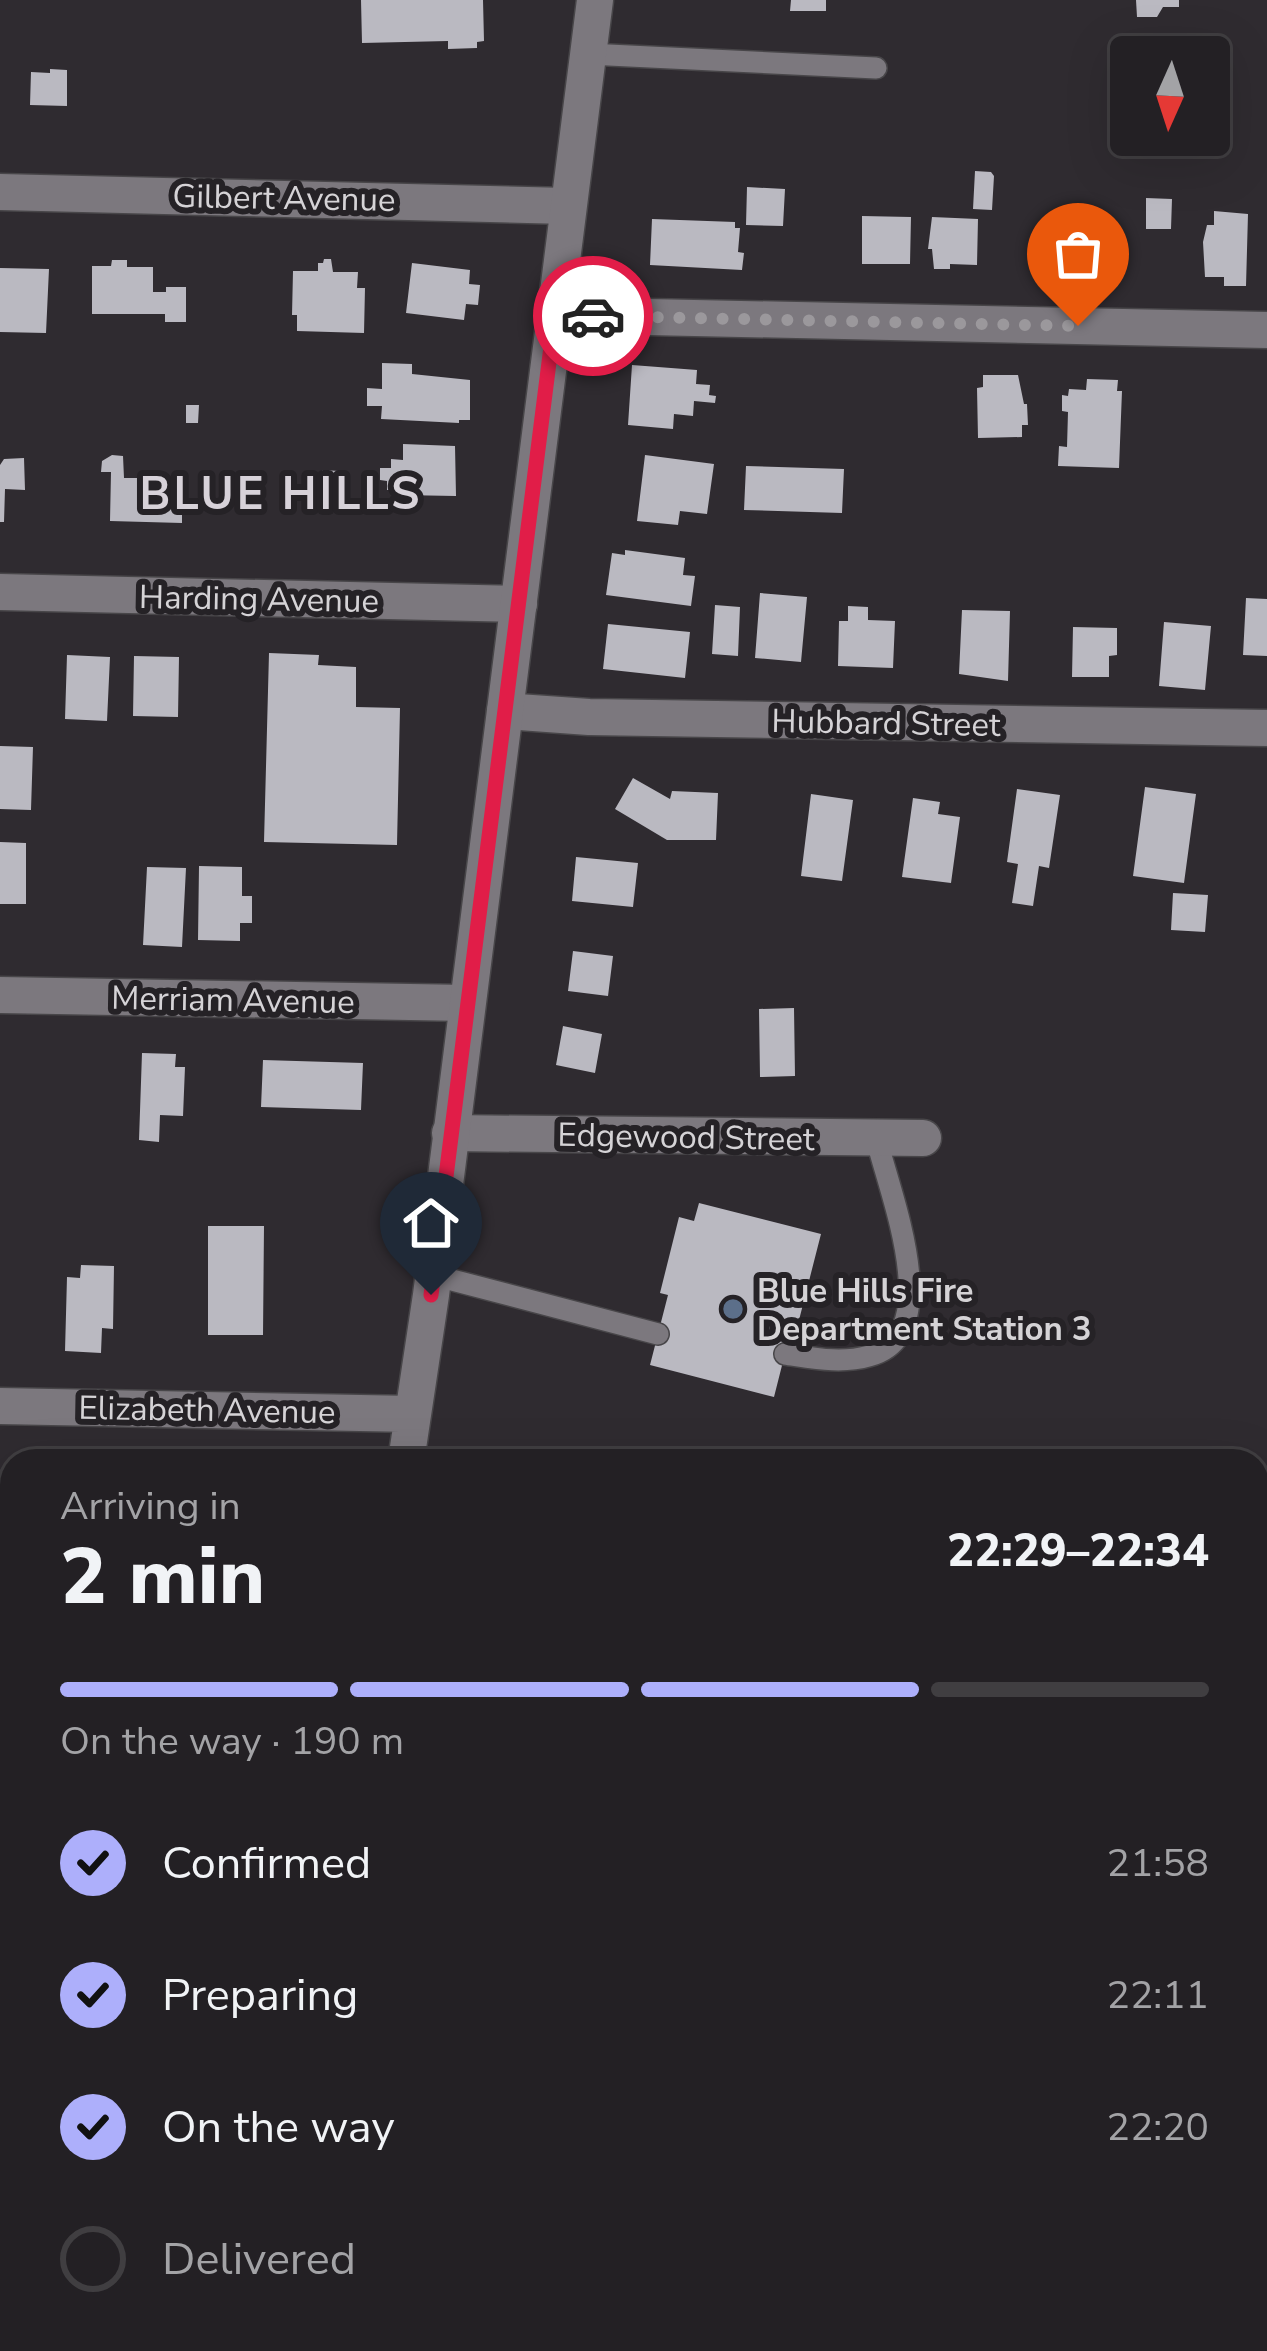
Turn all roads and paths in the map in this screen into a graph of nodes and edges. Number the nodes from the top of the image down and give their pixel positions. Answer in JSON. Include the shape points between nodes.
{"nodes":[{"id":1,"x":595,"y":0,"type":"edge"},
{"id":2,"x":588,"y":54,"type":"junction"},
{"id":3,"x":876,"y":68,"type":"dead end"},
{"id":4,"x":0,"y":192,"type":"edge"},
{"id":5,"x":567,"y":206,"type":"junction"},
{"id":6,"x":555,"y":315,"type":"junction"},
{"id":7,"x":1267,"y":330,"type":"edge"},
{"id":8,"x":0,"y":592,"type":"edge"},
{"id":9,"x":519,"y":604,"type":"junction"},
{"id":10,"x":505,"y":711,"type":"junction"},
{"id":11,"x":1267,"y":728,"type":"edge"},
{"id":12,"x":0,"y":995,"type":"edge"},
{"id":13,"x":467,"y":1003,"type":"junction"},
{"id":14,"x":450,"y":1133,"type":"junction"},
{"id":15,"x":876,"y":1137,"type":"junction"},
{"id":16,"x":923,"y":1138,"type":"dead end"},
{"id":17,"x":433,"y":1275,"type":"junction"},
{"id":18,"x":658,"y":1334,"type":"dead end"},
{"id":19,"x":785,"y":1354,"type":"dead end"},
{"id":20,"x":0,"y":1406,"type":"edge"},
{"id":21,"x":413,"y":1414,"type":"junction"},
{"id":22,"x":408,"y":1449,"type":"edge"}],
"edges":[{"from":1,"to":2,"type":"street"},
{"from":2,"to":3,"type":"lane"},
{"from":2,"to":5,"type":"street"},
{"from":4,"to":5,"type":"street","name":"Gilbert Avenue"},
{"from":5,"to":6,"type":"street"},
{"from":6,"to":7,"type":"street"},
{"from":6,"to":9,"type":"street"},
{"from":8,"to":9,"type":"street","name":"Harding Avenue"},
{"from":9,"to":10,"type":"street"},
{"from":10,"to":11,"type":"street","name":"Hubbard Street"},
{"from":10,"to":13,"type":"street"},
{"from":12,"to":13,"type":"street","name":"Merriam Avenue"},
{"from":13,"to":14,"type":"street"},
{"from":14,"to":15,"type":"street","name":"Edgewood Street"},
{"from":14,"to":17,"type":"street"},
{"from":15,"to":16,"type":"street","name":"Edgewood Street"},
{"from":15,"to":19,"type":"lane","via":[[909,1272],[907,1324],[873,1355]]},
{"from":17,"to":18,"type":"lane"},
{"from":17,"to":21,"type":"street"},
{"from":20,"to":21,"type":"street","name":"Elizabeth Avenue"},
{"from":21,"to":22,"type":"street"}]}
